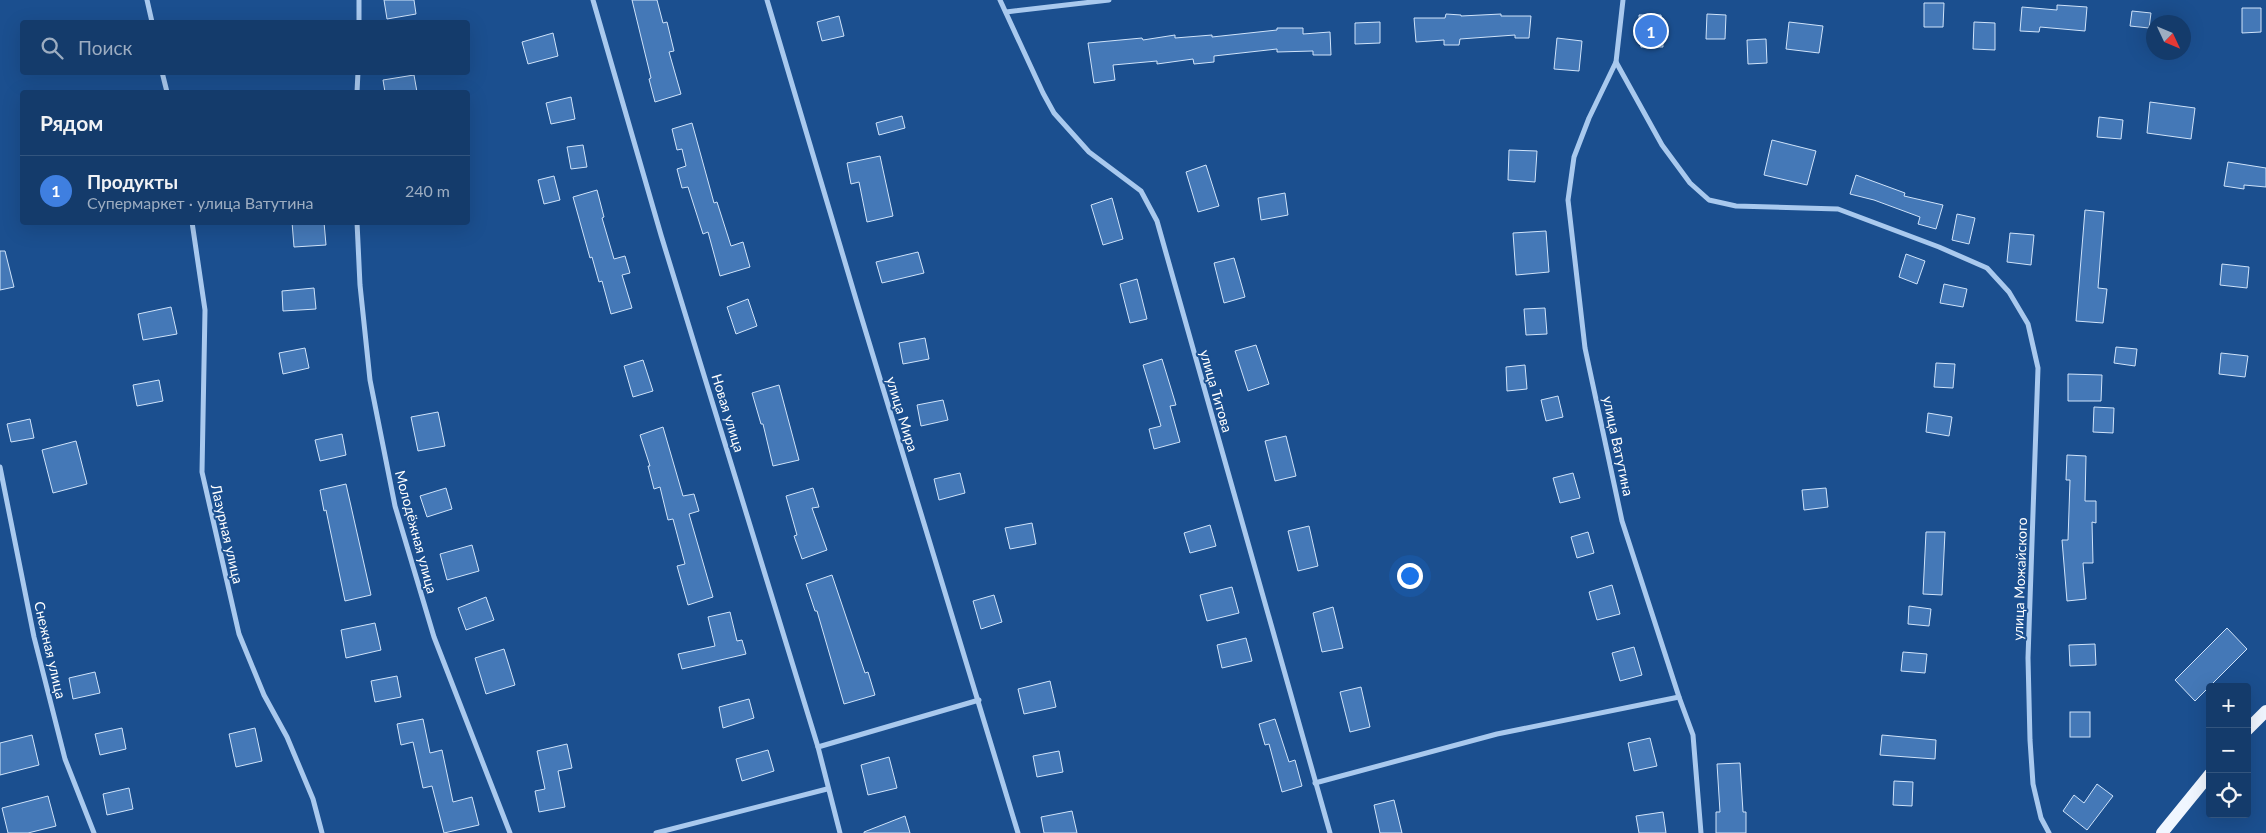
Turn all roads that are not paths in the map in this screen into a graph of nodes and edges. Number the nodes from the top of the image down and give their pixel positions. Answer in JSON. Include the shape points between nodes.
{"nodes":[{"id":1,"x":147,"y":0,"type":"edge"},
{"id":2,"x":359,"y":0,"type":"edge"},
{"id":3,"x":594,"y":0,"type":"edge"},
{"id":4,"x":767,"y":0,"type":"edge"},
{"id":5,"x":1000,"y":0,"type":"edge"},
{"id":6,"x":1109,"y":0,"type":"edge"},
{"id":7,"x":1623,"y":0,"type":"edge"},
{"id":8,"x":1006,"y":12,"type":"junction"},
{"id":9,"x":152,"y":20,"type":"edge"},
{"id":10,"x":358,"y":20,"type":"edge"},
{"id":11,"x":1616,"y":62,"type":"junction"},
{"id":12,"x":163,"y":75,"type":"edge"},
{"id":13,"x":358,"y":75,"type":"edge"},
{"id":14,"x":166,"y":90,"type":"edge"},
{"id":15,"x":357,"y":90,"type":"edge"},
{"id":16,"x":192,"y":225,"type":"edge"},
{"id":17,"x":357,"y":225,"type":"edge"},
{"id":18,"x":0,"y":467,"type":"edge"},
{"id":19,"x":1679,"y":697,"type":"junction"},
{"id":20,"x":978,"y":700,"type":"junction"},
{"id":21,"x":2266,"y":710,"type":"edge"},
{"id":22,"x":2249,"y":728,"type":"edge"},
{"id":23,"x":818,"y":747,"type":"junction"},
{"id":24,"x":2206,"y":779,"type":"edge"},
{"id":25,"x":1316,"y":783,"type":"junction"},
{"id":26,"x":827,"y":789,"type":"junction"},
{"id":27,"x":94,"y":833,"type":"edge"},
{"id":28,"x":322,"y":833,"type":"edge"},
{"id":29,"x":510,"y":833,"type":"edge"},
{"id":30,"x":656,"y":833,"type":"edge"},
{"id":31,"x":840,"y":833,"type":"edge"},
{"id":32,"x":1018,"y":833,"type":"edge"},
{"id":33,"x":1330,"y":833,"type":"edge"},
{"id":34,"x":1701,"y":833,"type":"edge"},
{"id":35,"x":2049,"y":833,"type":"edge"},
{"id":36,"x":2162,"y":833,"type":"edge"}],
"edges":[{"from":1,"to":9,"type":"street"},
{"from":2,"to":10,"type":"street"},
{"from":3,"to":23,"type":"street","name":"Новая улица","via":[[661,235]]},
{"from":4,"to":20,"type":"street","name":"улица Мира"},
{"from":5,"to":8,"type":"street","name":"улица Титова"},
{"from":6,"to":8,"type":"street"},
{"from":7,"to":11,"type":"street","name":"улица Ватутина"},
{"from":8,"to":25,"type":"street","name":"улица Титова","via":[[1042,94],[1054,113],[1089,152],[1141,191],[1157,220]]},
{"from":11,"to":19,"type":"street","name":"улица Ватутина","via":[[1574,157],[1568,200],[1585,348],[1622,521]]},
{"from":11,"to":35,"type":"street","name":"улица Можайского","via":[[1662,145],[1690,183],[1709,200],[1736,206],[1838,210],[1939,247],[1987,268],[2009,292],[2028,324],[2038,368],[2028,658],[2030,740],[2033,784],[2041,818]]},
{"from":12,"to":14,"type":"street"},
{"from":13,"to":15,"type":"street"},
{"from":16,"to":28,"type":"street","name":"Лазурная улица","via":[[205,310],[202,472],[239,634],[264,695],[306,781]]},
{"from":17,"to":29,"type":"street","name":"Молодёжная улица","via":[[370,380],[395,506],[434,637]]},
{"from":18,"to":27,"type":"street","name":"Снежная улица","via":[[34,637],[65,759]]},
{"from":19,"to":25,"type":"street","via":[[1496,734]]},
{"from":19,"to":34,"type":"street","name":"улица Ватутина","via":[[1693,734]]},
{"from":20,"to":23,"type":"street"},
{"from":20,"to":32,"type":"street","name":"улица Мира"},
{"from":21,"to":22,"type":"main road"},
{"from":23,"to":26,"type":"street","name":"Новая улица"},
{"from":24,"to":36,"type":"main road"},
{"from":25,"to":33,"type":"street","name":"улица Титова"},
{"from":26,"to":30,"type":"street"},
{"from":26,"to":31,"type":"street","name":"Новая улица"}]}
